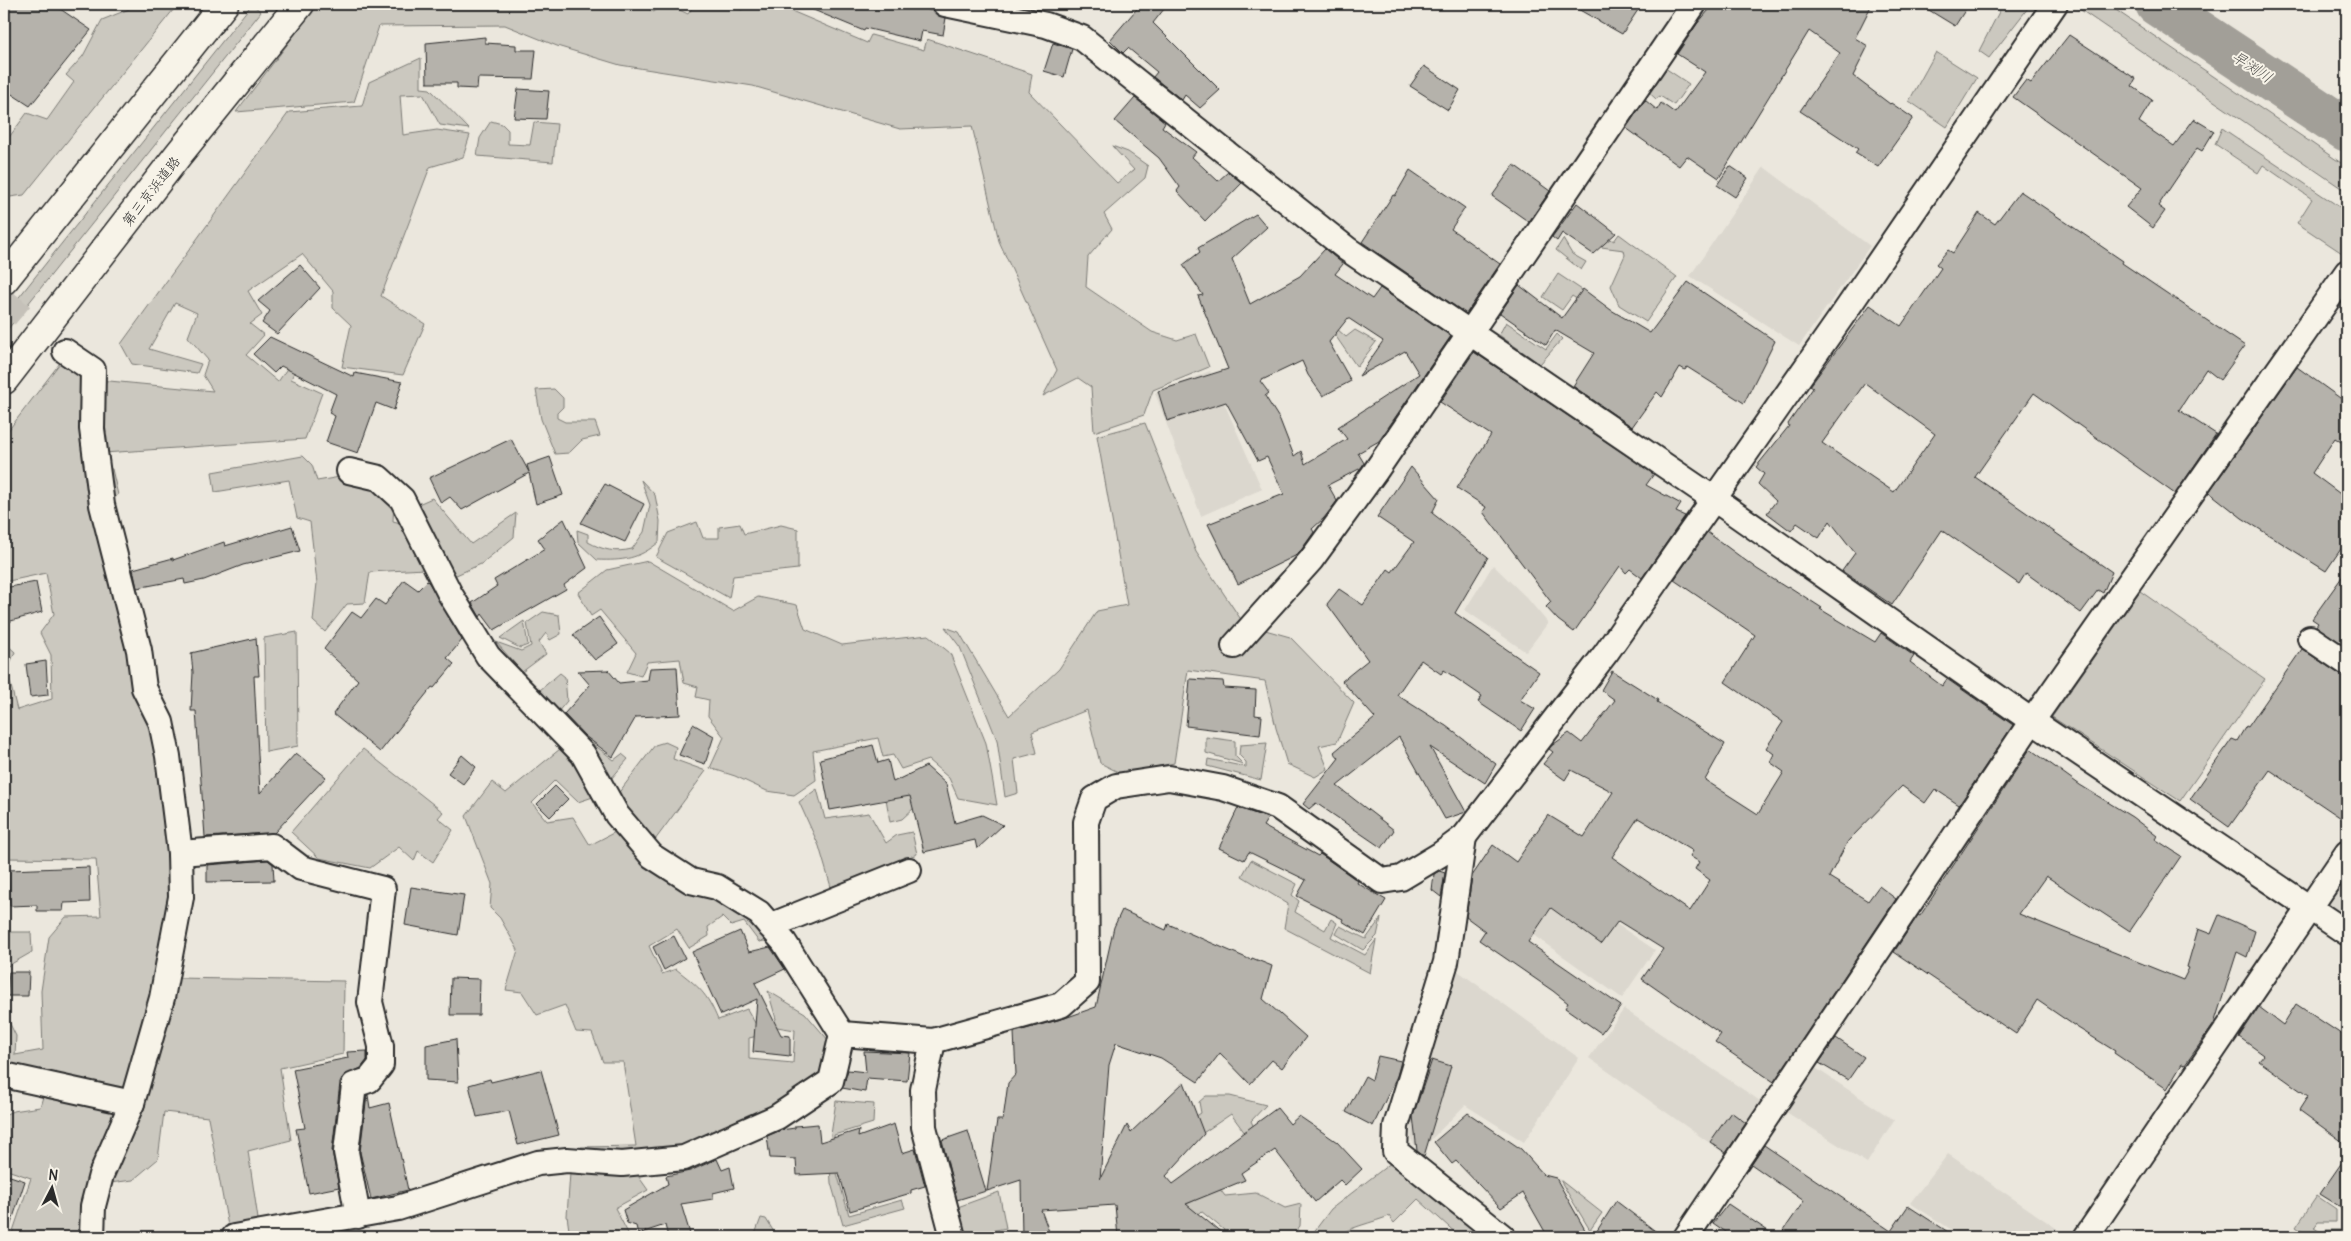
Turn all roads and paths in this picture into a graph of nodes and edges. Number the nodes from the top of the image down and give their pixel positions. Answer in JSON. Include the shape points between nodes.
{"nodes":[{"id":1,"x":224,"y":4,"type":"edge"},
{"id":2,"x":300,"y":4,"type":"edge"},
{"id":3,"x":945,"y":4,"type":"edge"},
{"id":4,"x":1694,"y":4,"type":"edge"},
{"id":5,"x":2054,"y":5,"type":"edge"},
{"id":6,"x":2347,"y":272,"type":"edge"},
{"id":7,"x":4,"y":280,"type":"edge"},
{"id":8,"x":1470,"y":332,"type":"junction"},
{"id":9,"x":64,"y":351,"type":"tunnel mouth"},
{"id":10,"x":4,"y":380,"type":"edge"},
{"id":11,"x":349,"y":471,"type":"dead end"},
{"id":12,"x":1714,"y":499,"type":"junction"},
{"id":13,"x":2310,"y":638,"type":"dead end"},
{"id":14,"x":1234,"y":646,"type":"dead end"},
{"id":15,"x":2347,"y":663,"type":"edge"},
{"id":16,"x":2032,"y":721,"type":"junction"},
{"id":17,"x":1464,"y":836,"type":"junction"},
{"id":18,"x":180,"y":853,"type":"junction"},
{"id":19,"x":2347,"y":853,"type":"edge"},
{"id":20,"x":909,"y":870,"type":"dead end"},
{"id":21,"x":2310,"y":908,"type":"junction"},
{"id":22,"x":770,"y":926,"type":"junction"},
{"id":23,"x":2347,"y":933,"type":"edge"},
{"id":24,"x":842,"y":1034,"type":"junction"},
{"id":25,"x":933,"y":1041,"type":"junction"},
{"id":26,"x":4,"y":1075,"type":"edge"},
{"id":27,"x":132,"y":1103,"type":"junction"},
{"id":28,"x":358,"y":1216,"type":"junction"},
{"id":29,"x":92,"y":1237,"type":"edge"},
{"id":30,"x":234,"y":1237,"type":"edge"},
{"id":31,"x":953,"y":1237,"type":"edge"},
{"id":32,"x":1503,"y":1237,"type":"edge"},
{"id":33,"x":1686,"y":1237,"type":"edge"},
{"id":34,"x":2086,"y":1237,"type":"edge"}],
"edges":[{"from":1,"to":7,"type":"highway"},
{"from":2,"to":10,"type":"highway","name":"第三京浜道路"},
{"from":3,"to":8,"type":"street","via":[[1046,25],[1082,38],[1347,249]]},
{"from":4,"to":8,"type":"street"},
{"from":5,"to":12,"type":"street"},
{"from":6,"to":16,"type":"street"},
{"from":8,"to":12,"type":"street"},
{"from":8,"to":14,"type":"street","via":[[1311,560]]},
{"from":9,"to":18,"type":"street","via":[[93,370],[92,430],[102,505],[139,650],[144,688],[162,731],[168,756]]},
{"from":11,"to":22,"type":"street","via":[[379,478],[402,499],[450,594],[488,656],[583,754],[617,815],[652,856],[691,881],[718,888],[758,913]]},
{"from":12,"to":16,"type":"street"},
{"from":12,"to":17,"type":"street","via":[[1606,653]]},
{"from":13,"to":15,"type":"street"},
{"from":16,"to":21,"type":"street"},
{"from":16,"to":33,"type":"street"},
{"from":17,"to":25,"type":"street","via":[[1401,878],[1382,881],[1278,807],[1223,788],[1169,778],[1116,786],[1094,799],[1086,822],[1087,982],[1061,1005]]},
{"from":17,"to":32,"type":"street","via":[[1446,962],[1396,1126],[1396,1151]]},
{"from":18,"to":27,"type":"street","via":[[181,897],[162,998]]},
{"from":18,"to":28,"type":"street","via":[[272,846],[301,868],[383,888],[370,1002],[382,1046],[381,1065],[369,1080],[354,1085],[346,1152]]},
{"from":19,"to":21,"type":"street"},
{"from":20,"to":22,"type":"street"},
{"from":21,"to":23,"type":"street"},
{"from":21,"to":34,"type":"street"},
{"from":22,"to":24,"type":"street","via":[[784,942]]},
{"from":24,"to":25,"type":"street"},
{"from":24,"to":28,"type":"street","via":[[830,1081],[777,1117],[684,1158],[622,1164],[567,1160],[538,1162],[398,1208]]},
{"from":25,"to":31,"type":"street","via":[[923,1090],[924,1127]]},
{"from":26,"to":27,"type":"street"},
{"from":27,"to":29,"type":"street","via":[[101,1175],[93,1206]]},
{"from":28,"to":30,"type":"street"}]}
